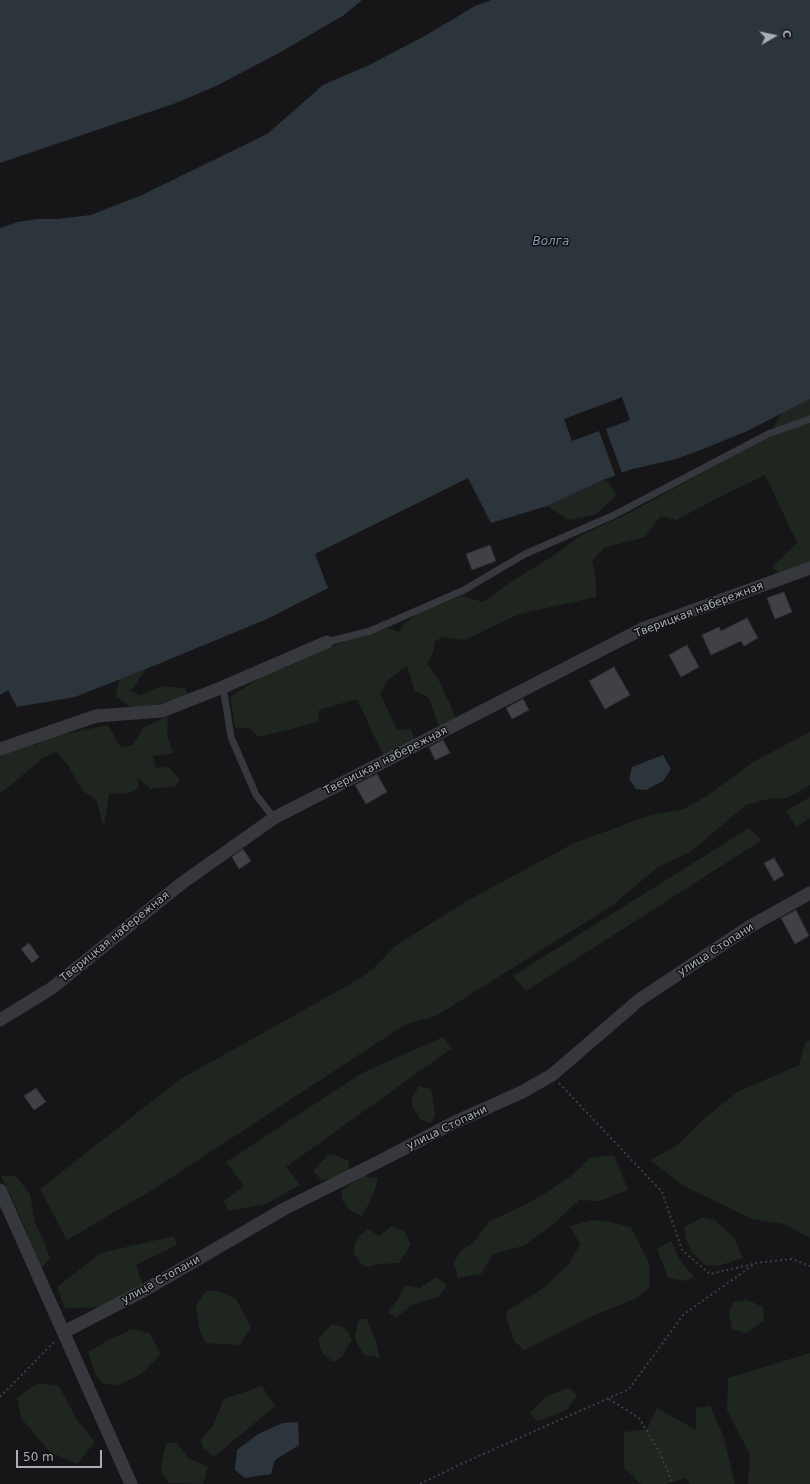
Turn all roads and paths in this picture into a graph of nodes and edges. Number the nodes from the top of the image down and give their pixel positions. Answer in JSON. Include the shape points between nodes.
{"nodes":[{"id":1,"x":810,"y":419,"type":"edge"},
{"id":2,"x":810,"y":568,"type":"edge"},
{"id":3,"x":327,"y":642,"type":"joint"},
{"id":4,"x":223,"y":687,"type":"junction"},
{"id":5,"x":0,"y":749,"type":"edge"},
{"id":6,"x":274,"y":818,"type":"junction"},
{"id":7,"x":810,"y":893,"type":"edge"},
{"id":8,"x":0,"y":1020,"type":"edge"},
{"id":9,"x":552,"y":1075,"type":"junction"},
{"id":10,"x":0,"y":1190,"type":"edge"},
{"id":11,"x":756,"y":1263,"type":"junction"},
{"id":12,"x":810,"y":1266,"type":"edge"},
{"id":13,"x":64,"y":1332,"type":"junction"},
{"id":14,"x":0,"y":1397,"type":"edge"},
{"id":15,"x":609,"y":1398,"type":"junction"},
{"id":16,"x":131,"y":1484,"type":"edge"},
{"id":17,"x":420,"y":1484,"type":"edge"},
{"id":18,"x":673,"y":1484,"type":"edge"}],
"edges":[{"from":1,"to":3,"type":"lane","via":[[768,434],[612,516],[525,554],[464,590],[370,631]]},
{"from":2,"to":6,"type":"street","name":"Тверицкая набережная","via":[[644,628]]},
{"from":3,"to":4,"type":"street"},
{"from":4,"to":5,"type":"street","via":[[162,711],[96,716]]},
{"from":4,"to":6,"type":"lane","via":[[231,737],[256,795]]},
{"from":6,"to":8,"type":"street","name":"Тверицкая набережная","via":[[182,883],[52,988]]},
{"from":7,"to":9,"type":"street","name":"улица Стопани","via":[[749,927],[639,1000]]},
{"from":9,"to":11,"type":"path","via":[[662,1192],[682,1250],[710,1274]]},
{"from":9,"to":13,"type":"street","name":"улица Стопани","via":[[284,1209],[145,1290]]},
{"from":10,"to":13,"type":"street"},
{"from":11,"to":12,"type":"path","via":[[792,1259]]},
{"from":11,"to":15,"type":"path","via":[[684,1314],[629,1390]]},
{"from":13,"to":14,"type":"path"},
{"from":13,"to":16,"type":"street"},
{"from":15,"to":17,"type":"path"},
{"from":15,"to":18,"type":"path","via":[[639,1418],[659,1451]]}]}
